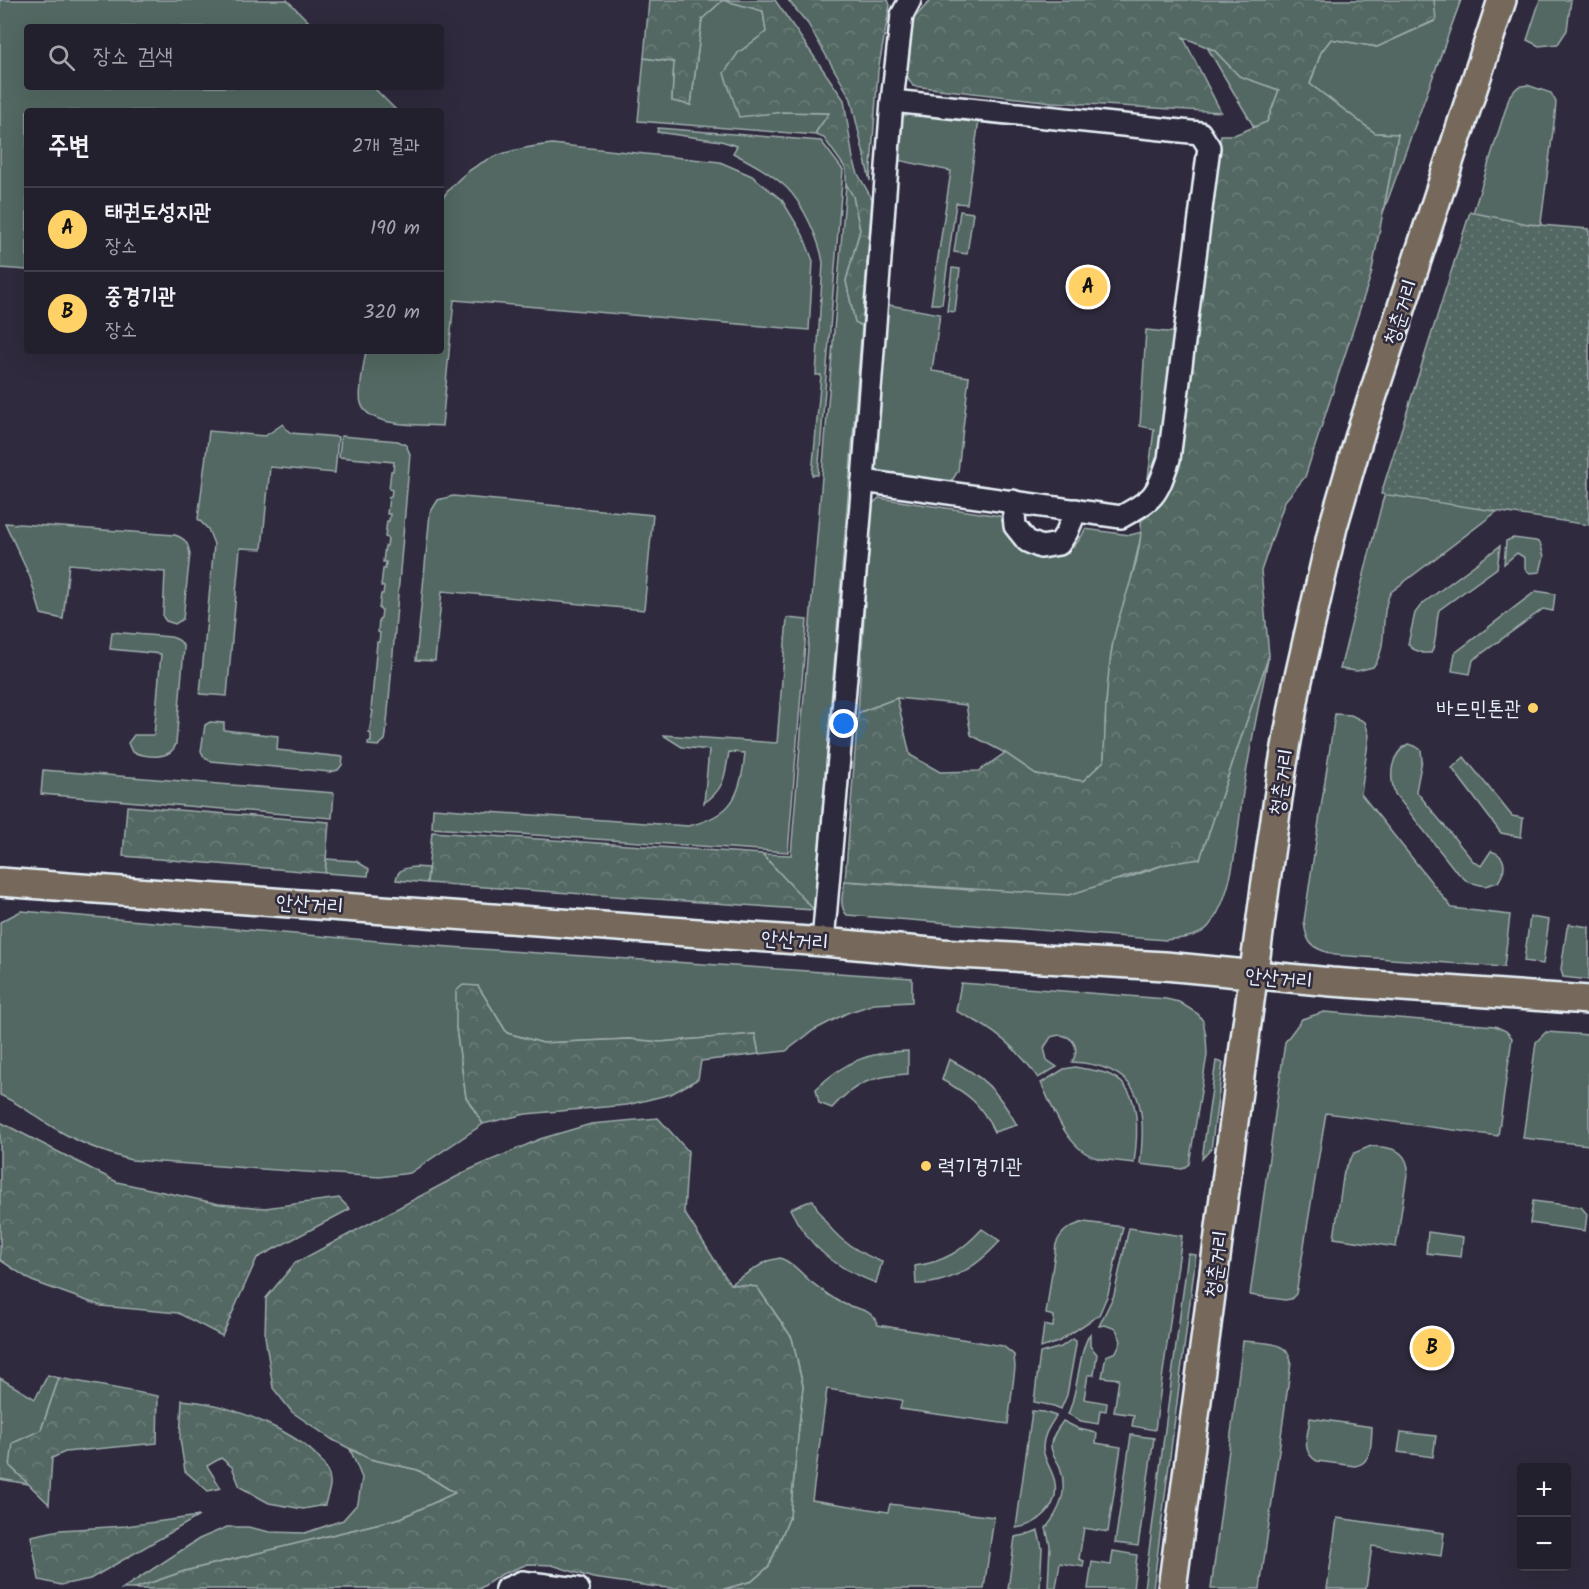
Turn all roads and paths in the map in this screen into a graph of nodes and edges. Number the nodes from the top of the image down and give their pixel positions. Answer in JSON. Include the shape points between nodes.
{"nodes":[{"id":1,"x":910,"y":0,"type":"edge"},
{"id":2,"x":1502,"y":0,"type":"edge"},
{"id":3,"x":892,"y":101,"type":"junction"},
{"id":4,"x":863,"y":481,"type":"junction"},
{"id":5,"x":1013,"y":501,"type":"junction"},
{"id":6,"x":1076,"y":510,"type":"junction"},
{"id":7,"x":0,"y":882,"type":"edge"},
{"id":8,"x":823,"y":942,"type":"junction"},
{"id":9,"x":1254,"y":976,"type":"junction"},
{"id":10,"x":1589,"y":1000,"type":"edge"},
{"id":11,"x":506,"y":1589,"type":"edge"},
{"id":12,"x":578,"y":1589,"type":"edge"},
{"id":13,"x":1172,"y":1589,"type":"edge"}],
"edges":[{"from":1,"to":3,"type":"street","via":[[902,15]]},
{"from":2,"to":9,"type":"main road","name":"청춘거리","via":[[1333,527],[1283,764]]},
{"from":3,"to":4,"type":"street"},
{"from":3,"to":6,"type":"street","via":[[1200,133],[1209,147],[1169,459],[1157,491],[1147,503],[1121,517]]},
{"from":4,"to":5,"type":"street"},
{"from":4,"to":8,"type":"street"},
{"from":5,"to":6,"type":"street"},
{"from":5,"to":6,"type":"street","via":[[1015,526],[1027,541],[1041,547],[1059,544]]},
{"from":7,"to":8,"type":"main road","name":"안산거리"},
{"from":8,"to":9,"type":"main road","name":"안산거리"},
{"from":9,"to":10,"type":"main road","name":"안산거리"},
{"from":9,"to":13,"type":"main road","name":"청춘거리"},
{"from":11,"to":12,"type":"street","via":[[522,1582]]}]}
